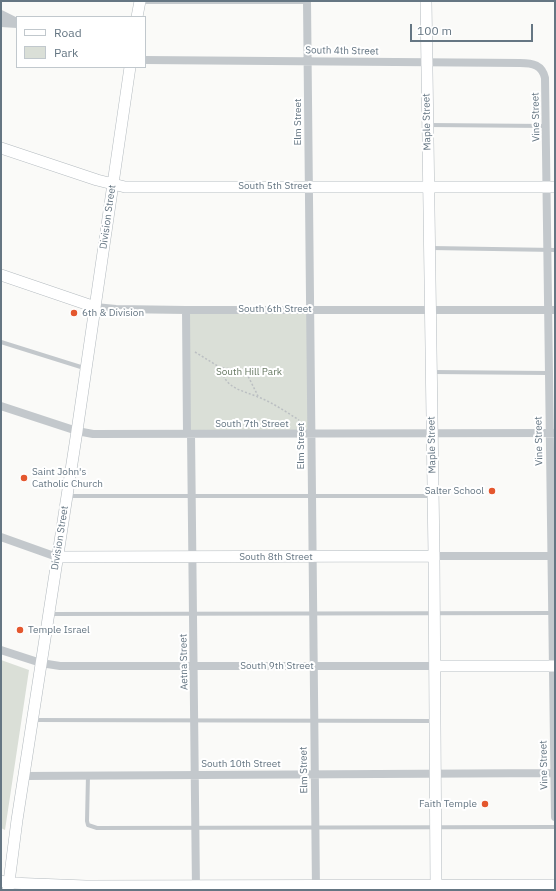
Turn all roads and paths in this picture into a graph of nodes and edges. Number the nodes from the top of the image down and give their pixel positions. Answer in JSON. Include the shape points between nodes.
{"nodes":[{"id":1,"x":139,"y":1,"type":"edge"},
{"id":2,"x":307,"y":1,"type":"edge"},
{"id":3,"x":426,"y":1,"type":"edge"},
{"id":4,"x":1,"y":14,"type":"edge"},
{"id":5,"x":137,"y":16,"type":"edge"},
{"id":6,"x":16,"y":22,"type":"edge"},
{"id":7,"x":1,"y":23,"type":"edge"},
{"id":8,"x":16,"y":23,"type":"edge"},
{"id":9,"x":146,"y":60,"type":"edge"},
{"id":10,"x":308,"y":61,"type":"junction"},
{"id":11,"x":426,"y":62,"type":"junction"},
{"id":12,"x":539,"y":66,"type":"joint"},
{"id":13,"x":130,"y":68,"type":"edge"},
{"id":14,"x":427,"y":125,"type":"junction"},
{"id":15,"x":546,"y":126,"type":"junction"},
{"id":16,"x":1,"y":148,"type":"edge"},
{"id":17,"x":112,"y":185,"type":"junction"},
{"id":18,"x":308,"y":186,"type":"junction"},
{"id":19,"x":427,"y":186,"type":"junction"},
{"id":20,"x":551,"y":187,"type":"edge"},
{"id":21,"x":428,"y":248,"type":"junction"},
{"id":22,"x":551,"y":250,"type":"edge"},
{"id":23,"x":1,"y":275,"type":"edge"},
{"id":24,"x":95,"y":307,"type":"junction"},
{"id":25,"x":311,"y":309,"type":"junction"},
{"id":26,"x":430,"y":309,"type":"junction"},
{"id":27,"x":186,"y":310,"type":"junction"},
{"id":28,"x":551,"y":310,"type":"edge"},
{"id":29,"x":1,"y":342,"type":"edge"},
{"id":30,"x":186,"y":346,"type":"junction"},
{"id":31,"x":86,"y":368,"type":"junction"},
{"id":32,"x":221,"y":368,"type":"junction"},
{"id":33,"x":431,"y":372,"type":"junction"},
{"id":34,"x":548,"y":373,"type":"junction"},
{"id":35,"x":258,"y":396,"type":"junction"},
{"id":36,"x":1,"y":406,"type":"edge"},
{"id":37,"x":299,"y":420,"type":"dead end"},
{"id":38,"x":77,"y":431,"type":"junction"},
{"id":39,"x":189,"y":434,"type":"junction"},
{"id":40,"x":311,"y":434,"type":"junction"},
{"id":41,"x":432,"y":434,"type":"junction"},
{"id":42,"x":552,"y":434,"type":"edge"},
{"id":43,"x":192,"y":495,"type":"junction"},
{"id":44,"x":67,"y":496,"type":"junction"},
{"id":45,"x":311,"y":496,"type":"junction"},
{"id":46,"x":433,"y":496,"type":"junction"},
{"id":47,"x":552,"y":496,"type":"edge"},
{"id":48,"x":1,"y":537,"type":"edge"},
{"id":49,"x":57,"y":556,"type":"junction"},
{"id":50,"x":312,"y":556,"type":"junction"},
{"id":51,"x":434,"y":556,"type":"junction"},
{"id":52,"x":553,"y":556,"type":"edge"},
{"id":53,"x":193,"y":557,"type":"junction"},
{"id":54,"x":193,"y":613,"type":"junction"},
{"id":55,"x":312,"y":613,"type":"junction"},
{"id":56,"x":553,"y":613,"type":"edge"},
{"id":57,"x":48,"y":614,"type":"junction"},
{"id":58,"x":434,"y":614,"type":"junction"},
{"id":59,"x":1,"y":650,"type":"edge"},
{"id":60,"x":40,"y":664,"type":"junction"},
{"id":61,"x":194,"y":666,"type":"junction"},
{"id":62,"x":313,"y":666,"type":"junction"},
{"id":63,"x":435,"y":666,"type":"junction"},
{"id":64,"x":554,"y":666,"type":"edge"},
{"id":65,"x":554,"y":719,"type":"edge"},
{"id":66,"x":32,"y":720,"type":"junction"},
{"id":67,"x":194,"y":720,"type":"junction"},
{"id":68,"x":314,"y":721,"type":"junction"},
{"id":69,"x":435,"y":721,"type":"junction"},
{"id":70,"x":314,"y":773,"type":"junction"},
{"id":71,"x":436,"y":773,"type":"junction"},
{"id":72,"x":555,"y":773,"type":"edge"},
{"id":73,"x":195,"y":774,"type":"junction"},
{"id":74,"x":88,"y":775,"type":"junction"},
{"id":75,"x":24,"y":776,"type":"junction"},
{"id":76,"x":555,"y":817,"type":"edge"},
{"id":77,"x":436,"y":827,"type":"junction"},
{"id":78,"x":555,"y":827,"type":"edge"},
{"id":79,"x":196,"y":828,"type":"junction"},
{"id":80,"x":315,"y":828,"type":"junction"},
{"id":81,"x":6,"y":885,"type":"edge"},
{"id":82,"x":555,"y":885,"type":"edge"},
{"id":83,"x":316,"y":887,"type":"edge"},
{"id":84,"x":436,"y":887,"type":"edge"},
{"id":85,"x":196,"y":888,"type":"edge"}],
"edges":[{"from":1,"to":2,"type":"lane"},
{"from":1,"to":5,"type":"street"},
{"from":2,"to":10,"type":"street","name":"Elm Street"},
{"from":3,"to":11,"type":"street","name":"Maple Street"},
{"from":4,"to":6,"type":"street"},
{"from":7,"to":8,"type":"street"},
{"from":9,"to":10,"type":"street","name":"South 4th Street"},
{"from":10,"to":11,"type":"street","name":"South 4th Street"},
{"from":10,"to":18,"type":"street","name":"Elm Street"},
{"from":11,"to":12,"type":"street","name":"South 4th Street","via":[[520,63]]},
{"from":11,"to":14,"type":"street","name":"Maple Street"},
{"from":12,"to":15,"type":"street","name":"Vine Street","via":[[545,78]]},
{"from":13,"to":17,"type":"street","name":"Division Street"},
{"from":14,"to":15,"type":"lane"},
{"from":14,"to":19,"type":"street","name":"Maple Street"},
{"from":15,"to":20,"type":"street","name":"Vine Street"},
{"from":16,"to":17,"type":"street","name":"South 5th Street"},
{"from":17,"to":18,"type":"street","name":"South 5th Street"},
{"from":17,"to":24,"type":"street","name":"Division Street"},
{"from":18,"to":19,"type":"street","name":"South 5th Street"},
{"from":18,"to":25,"type":"street","name":"Elm Street"},
{"from":19,"to":20,"type":"street","name":"South 5th Street"},
{"from":19,"to":21,"type":"street","name":"Maple Street"},
{"from":20,"to":22,"type":"street","name":"Vine Street"},
{"from":21,"to":22,"type":"lane"},
{"from":21,"to":26,"type":"street","name":"Maple Street"},
{"from":22,"to":28,"type":"street","name":"Vine Street"},
{"from":23,"to":24,"type":"street","name":"South 6th Street"},
{"from":24,"to":27,"type":"street","name":"South 6th Street"},
{"from":24,"to":31,"type":"street","name":"Division Street"},
{"from":25,"to":26,"type":"street","name":"South 6th Street"},
{"from":25,"to":27,"type":"street","name":"South 6th Street"},
{"from":25,"to":40,"type":"street","name":"Elm Street"},
{"from":26,"to":28,"type":"street","name":"South 6th Street"},
{"from":26,"to":33,"type":"street","name":"Maple Street"},
{"from":27,"to":30,"type":"street","name":"Aetna Street"},
{"from":28,"to":34,"type":"street","name":"Vine Street"},
{"from":29,"to":31,"type":"lane"},
{"from":30,"to":32,"type":"path"},
{"from":30,"to":39,"type":"street","name":"Aetna Street"},
{"from":31,"to":38,"type":"street","name":"Division Street"},
{"from":32,"to":35,"type":"path","via":[[224,379],[233,387]]},
{"from":32,"to":35,"type":"path","via":[[235,369],[248,376]]},
{"from":33,"to":34,"type":"lane"},
{"from":33,"to":41,"type":"street","name":"Maple Street"},
{"from":34,"to":42,"type":"street","name":"Vine Street"},
{"from":35,"to":37,"type":"path"},
{"from":36,"to":38,"type":"street","name":"South 7th Street"},
{"from":38,"to":39,"type":"street","name":"South 7th Street","via":[[100,434]]},
{"from":38,"to":44,"type":"street","name":"Division Street"},
{"from":39,"to":40,"type":"street","name":"South 7th Street"},
{"from":39,"to":43,"type":"street","name":"Aetna Street"},
{"from":40,"to":41,"type":"street","name":"South 7th Street"},
{"from":40,"to":45,"type":"street","name":"Elm Street"},
{"from":41,"to":42,"type":"street","name":"South 7th Street"},
{"from":41,"to":46,"type":"street","name":"Maple Street"},
{"from":42,"to":47,"type":"street","name":"Vine Street"},
{"from":43,"to":44,"type":"lane"},
{"from":43,"to":45,"type":"lane"},
{"from":43,"to":53,"type":"street","name":"Aetna Street"},
{"from":44,"to":49,"type":"street","name":"Division Street"},
{"from":45,"to":46,"type":"lane"},
{"from":45,"to":50,"type":"street","name":"Elm Street"},
{"from":46,"to":51,"type":"street","name":"Maple Street"},
{"from":47,"to":52,"type":"street","name":"Vine Street"},
{"from":48,"to":49,"type":"street","name":"South 8th Street"},
{"from":49,"to":53,"type":"street","name":"South 8th Street"},
{"from":49,"to":57,"type":"street","name":"Division Street"},
{"from":50,"to":51,"type":"street","name":"South 8th Street"},
{"from":50,"to":53,"type":"street","name":"South 8th Street"},
{"from":50,"to":55,"type":"street","name":"Elm Street"},
{"from":51,"to":52,"type":"street","name":"South 8th Street"},
{"from":51,"to":58,"type":"street","name":"Maple Street"},
{"from":52,"to":56,"type":"street","name":"Vine Street"},
{"from":53,"to":54,"type":"street","name":"Aetna Street"},
{"from":54,"to":55,"type":"lane"},
{"from":54,"to":57,"type":"lane"},
{"from":54,"to":61,"type":"street","name":"Aetna Street"},
{"from":55,"to":58,"type":"lane"},
{"from":55,"to":62,"type":"street","name":"Elm Street"},
{"from":56,"to":58,"type":"lane"},
{"from":56,"to":64,"type":"street","name":"Vine Street"},
{"from":57,"to":60,"type":"street","name":"Division Street"},
{"from":58,"to":63,"type":"street","name":"Maple Street"},
{"from":59,"to":60,"type":"street","name":"South 9th Street"},
{"from":60,"to":61,"type":"street","name":"South 9th Street"},
{"from":60,"to":66,"type":"street","name":"Division Street"},
{"from":61,"to":62,"type":"street","name":"South 9th Street"},
{"from":61,"to":67,"type":"street","name":"Aetna Street"},
{"from":62,"to":63,"type":"street","name":"South 9th Street"},
{"from":62,"to":68,"type":"street","name":"Elm Street"},
{"from":63,"to":64,"type":"street","name":"South 9th Street"},
{"from":63,"to":69,"type":"street","name":"Maple Street"},
{"from":64,"to":65,"type":"street","name":"Vine Street"},
{"from":65,"to":72,"type":"street","name":"Vine Street"},
{"from":66,"to":67,"type":"lane"},
{"from":66,"to":75,"type":"street","name":"Division Street"},
{"from":67,"to":68,"type":"lane"},
{"from":67,"to":73,"type":"street","name":"Aetna Street"},
{"from":68,"to":69,"type":"lane"},
{"from":68,"to":70,"type":"street","name":"Elm Street"},
{"from":69,"to":71,"type":"street","name":"Maple Street"},
{"from":70,"to":71,"type":"street","name":"South 10th Street"},
{"from":70,"to":73,"type":"street","name":"South 10th Street"},
{"from":70,"to":80,"type":"street","name":"Elm Street"},
{"from":71,"to":72,"type":"street","name":"South 10th Street"},
{"from":71,"to":77,"type":"street","name":"Maple Street"},
{"from":72,"to":76,"type":"street","name":"Vine Street"},
{"from":73,"to":74,"type":"street","name":"South 10th Street"},
{"from":73,"to":79,"type":"street","name":"Aetna Street"},
{"from":74,"to":75,"type":"street","name":"South 10th Street"},
{"from":74,"to":79,"type":"lane","via":[[86,816],[88,825],[92,827]]},
{"from":75,"to":81,"type":"street","name":"Division Street"},
{"from":77,"to":78,"type":"lane"},
{"from":77,"to":80,"type":"lane"},
{"from":77,"to":84,"type":"street","name":"Maple Street"},
{"from":79,"to":80,"type":"lane"},
{"from":79,"to":85,"type":"street","name":"Aetna Street"},
{"from":80,"to":83,"type":"street","name":"Elm Street"},
{"from":81,"to":85,"type":"street"},
{"from":82,"to":84,"type":"street"},
{"from":83,"to":84,"type":"street"},
{"from":83,"to":85,"type":"street"}]}
